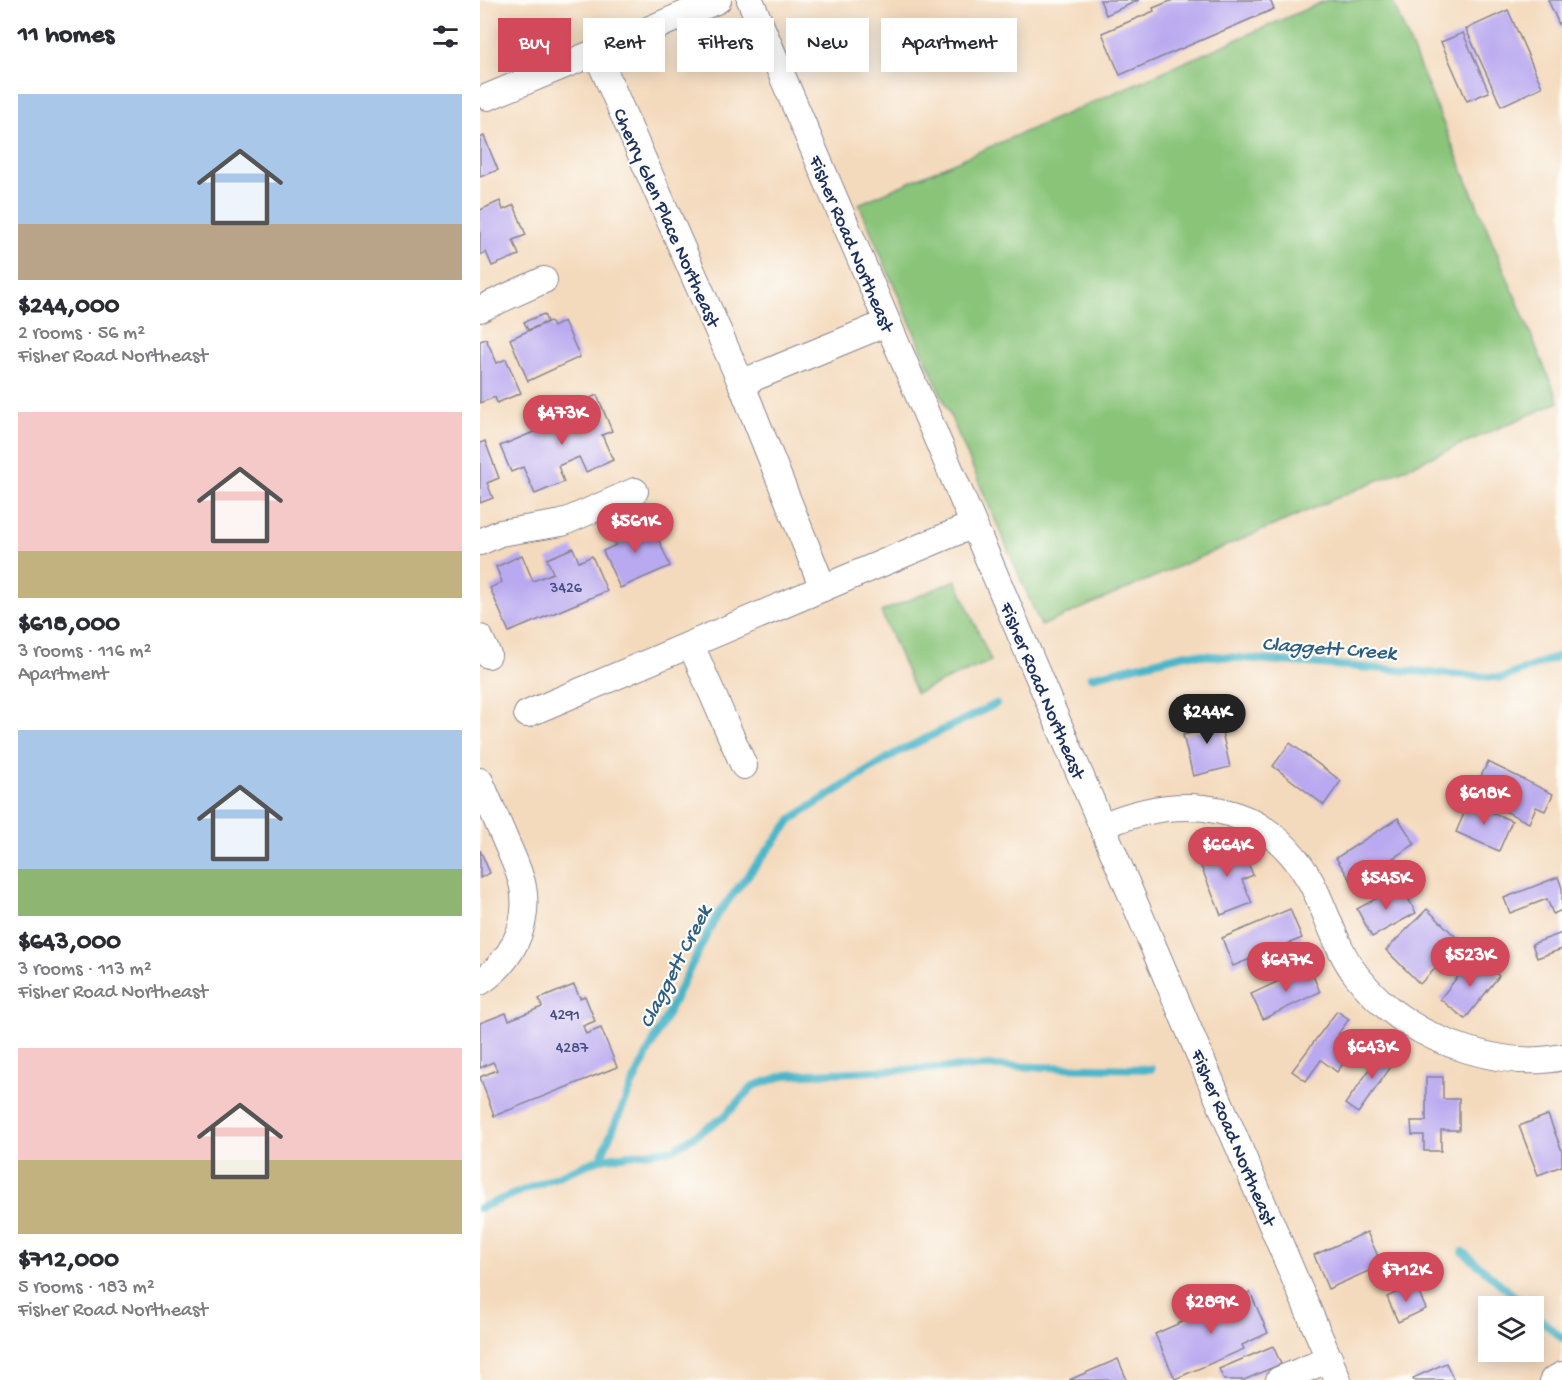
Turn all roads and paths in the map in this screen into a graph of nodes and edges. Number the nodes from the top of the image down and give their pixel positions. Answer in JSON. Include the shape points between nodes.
{"nodes":[{"id":1,"x":718,"y":0,"type":"edge"},
{"id":2,"x":750,"y":0,"type":"edge"},
{"id":3,"x":665,"y":23,"type":"edge"},
{"id":4,"x":583,"y":57,"type":"edge"},
{"id":5,"x":605,"y":72,"type":"edge"},
{"id":6,"x":488,"y":96,"type":"dead end"},
{"id":7,"x":544,"y":280,"type":"dead end"},
{"id":8,"x":480,"y":309,"type":"edge"},
{"id":9,"x":886,"y":323,"type":"junction"},
{"id":10,"x":741,"y":383,"type":"junction"},
{"id":11,"x":635,"y":491,"type":"dead end"},
{"id":12,"x":973,"y":525,"type":"junction"},
{"id":13,"x":480,"y":542,"type":"edge"},
{"id":14,"x":823,"y":588,"type":"junction"},
{"id":15,"x":691,"y":645,"type":"junction"},
{"id":16,"x":527,"y":714,"type":"dead end"},
{"id":17,"x":744,"y":766,"type":"dead end"},
{"id":18,"x":480,"y":781,"type":"edge"},
{"id":19,"x":1102,"y":826,"type":"junction"},
{"id":20,"x":480,"y":982,"type":"edge"},
{"id":21,"x":1562,"y":1057,"type":"edge"},
{"id":22,"x":1334,"y":1370,"type":"edge"},
{"id":23,"x":1562,"y":1375,"type":"edge"},
{"id":24,"x":1279,"y":1380,"type":"edge"},
{"id":25,"x":1552,"y":1380,"type":"edge"}],
"edges":[{"from":1,"to":3,"type":"street"},
{"from":2,"to":9,"type":"street","name":"Fisher Road Northeast"},
{"from":4,"to":6,"type":"street"},
{"from":5,"to":10,"type":"street","name":"Cherry Glen Place Northeast"},
{"from":7,"to":8,"type":"street"},
{"from":9,"to":10,"type":"street"},
{"from":9,"to":12,"type":"street","name":"Fisher Road Northeast"},
{"from":10,"to":14,"type":"street","name":"Cherry Glen Place Northeast"},
{"from":11,"to":13,"type":"street","via":[[562,523],[500,533]]},
{"from":12,"to":14,"type":"street"},
{"from":12,"to":19,"type":"street","name":"Fisher Road Northeast"},
{"from":14,"to":15,"type":"street"},
{"from":15,"to":16,"type":"street"},
{"from":15,"to":17,"type":"street"},
{"from":18,"to":20,"type":"street","via":[[518,868],[524,903],[521,931],[511,952],[500,967]]},
{"from":19,"to":21,"type":"street","via":[[1164,807],[1228,812],[1258,826],[1274,837],[1299,865],[1356,974],[1398,1016],[1417,1030],[1473,1052],[1529,1061]]},
{"from":19,"to":22,"type":"street","name":"Fisher Road Northeast"},
{"from":22,"to":24,"type":"street"},
{"from":23,"to":25,"type":"street"}]}
